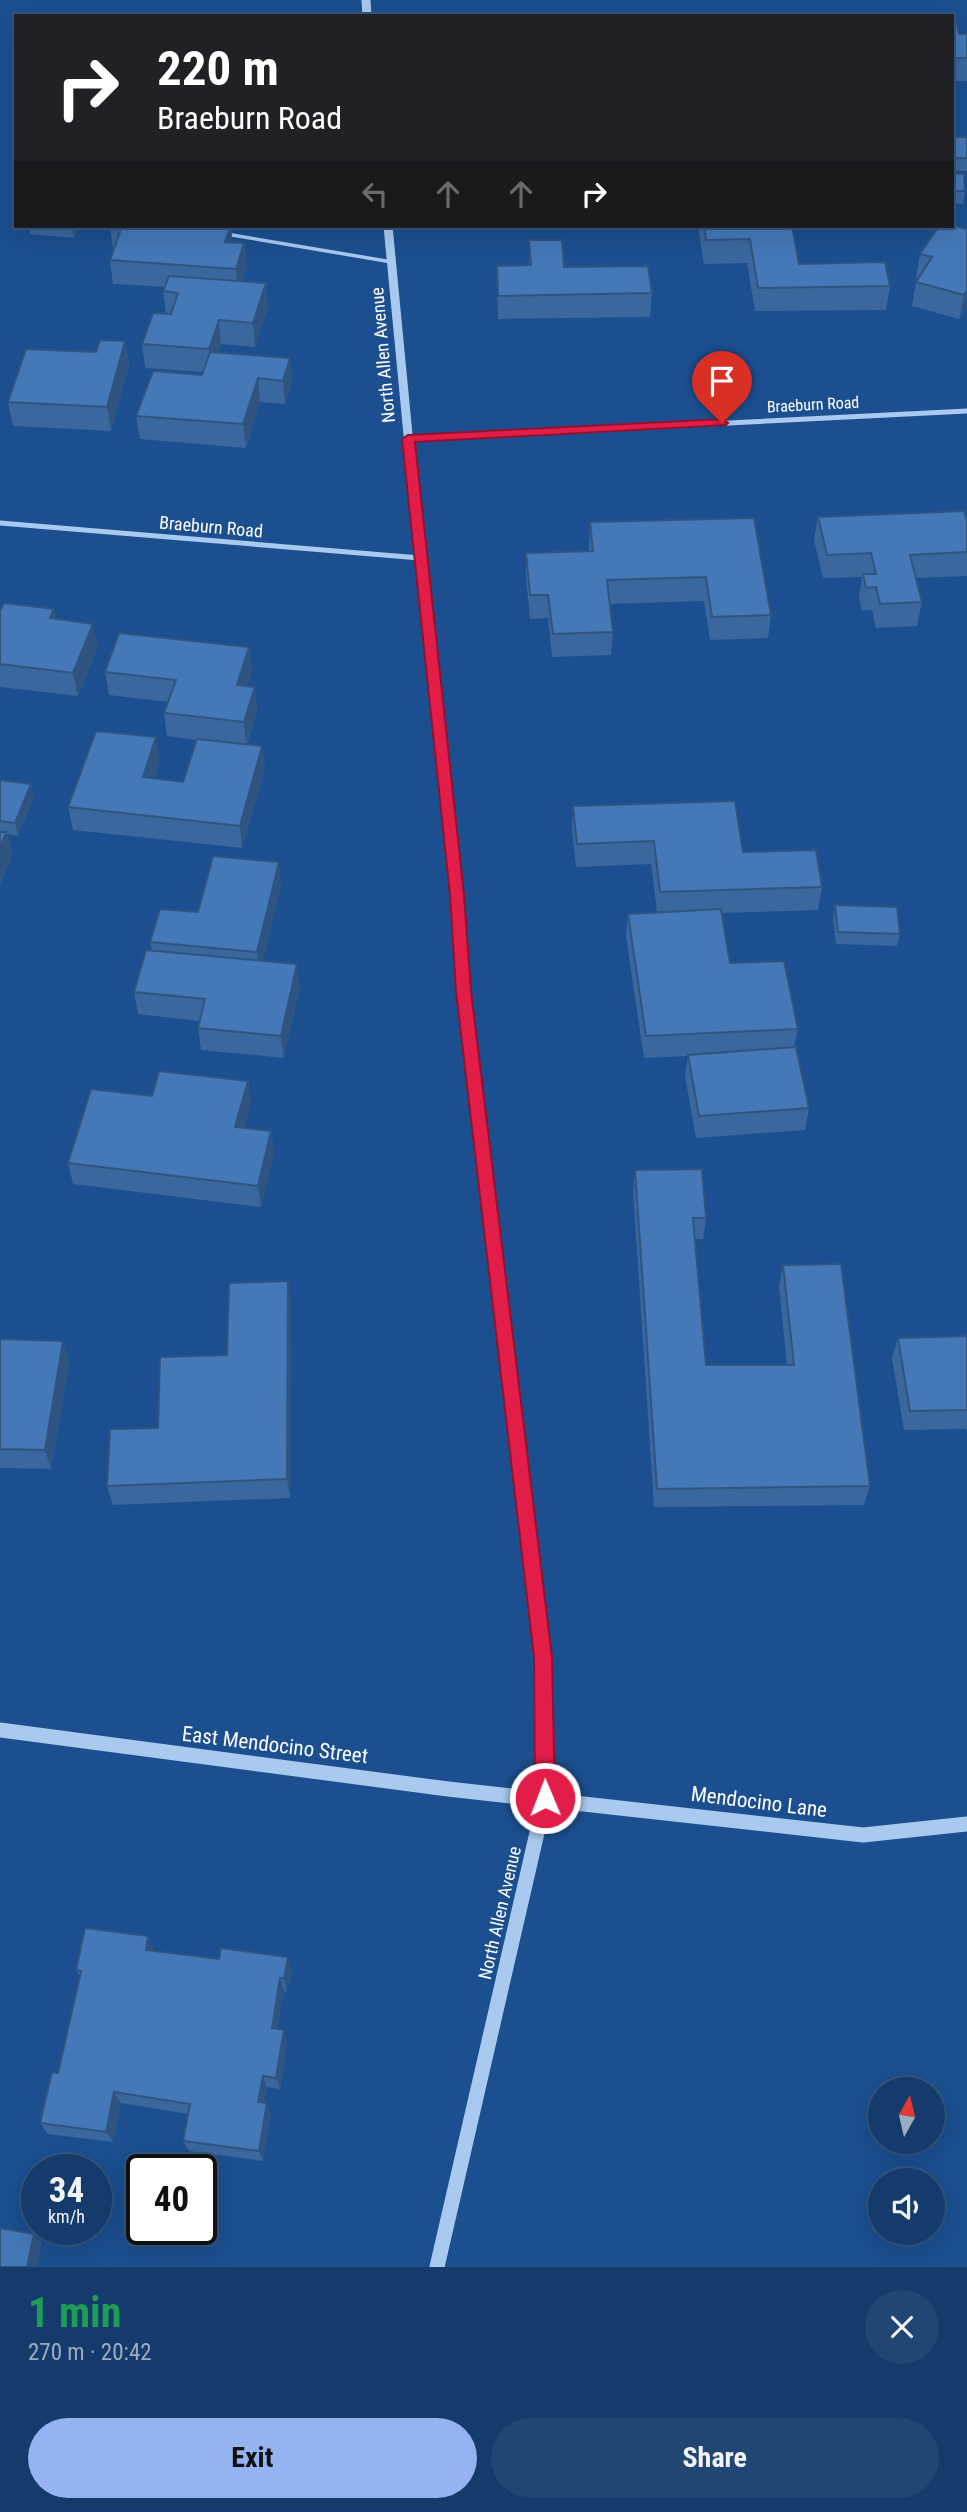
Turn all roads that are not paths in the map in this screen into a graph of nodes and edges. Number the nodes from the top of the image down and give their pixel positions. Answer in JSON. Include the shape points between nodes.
{"nodes":[{"id":1,"x":388,"y":228,"type":"edge"},
{"id":2,"x":221,"y":233,"type":"edge"},
{"id":3,"x":392,"y":262,"type":"junction"},
{"id":4,"x":967,"y":411,"type":"edge"},
{"id":5,"x":408,"y":439,"type":"junction"},
{"id":6,"x":0,"y":523,"type":"edge"},
{"id":7,"x":419,"y":558,"type":"junction"},
{"id":8,"x":0,"y":1730,"type":"edge"},
{"id":9,"x":545,"y":1798,"type":"junction"},
{"id":10,"x":967,"y":1824,"type":"edge"},
{"id":11,"x":437,"y":2267,"type":"edge"}],
"edges":[{"from":1,"to":3,"type":"street","name":"North Allen Avenue"},
{"from":2,"to":3,"type":"lane"},
{"from":3,"to":5,"type":"street","name":"North Allen Avenue"},
{"from":4,"to":5,"type":"street","name":"Braeburn Road"},
{"from":5,"to":7,"type":"street","name":"North Allen Avenue"},
{"from":6,"to":7,"type":"street","name":"Braeburn Road"},
{"from":7,"to":9,"type":"street","name":"North Allen Avenue","via":[[464,991],[543,1657]]},
{"from":8,"to":9,"type":"street","name":"East Mendocino Street"},
{"from":9,"to":10,"type":"street","name":"Mendocino Lane","via":[[863,1835]]},
{"from":9,"to":11,"type":"street","name":"North Allen Avenue"}]}
